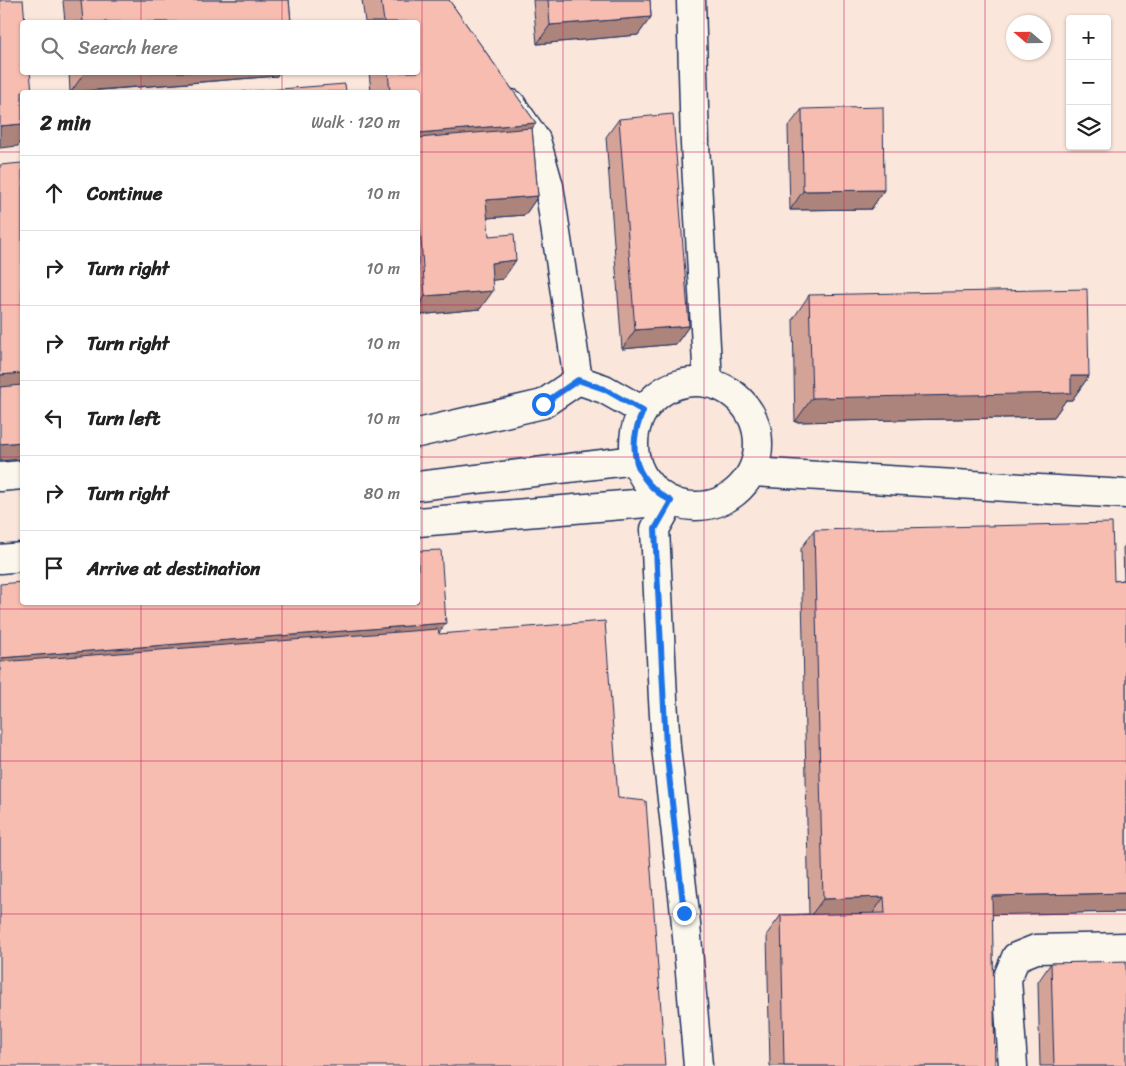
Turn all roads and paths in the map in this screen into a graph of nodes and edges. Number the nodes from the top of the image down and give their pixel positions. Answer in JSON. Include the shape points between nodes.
{"nodes":[{"id":1,"x":691,"y":0,"type":"edge"},
{"id":2,"x":498,"y":85,"type":"edge"},
{"id":3,"x":578,"y":380,"type":"junction"},
{"id":4,"x":708,"y":383,"type":"junction"},
{"id":5,"x":643,"y":411,"type":"junction"},
{"id":6,"x":420,"y":433,"type":"edge"},
{"id":7,"x":636,"y":460,"type":"junction"},
{"id":8,"x":752,"y":472,"type":"junction"},
{"id":9,"x":20,"y":475,"type":"edge"},
{"id":10,"x":0,"y":478,"type":"edge"},
{"id":11,"x":420,"y":486,"type":"edge"},
{"id":12,"x":1126,"y":494,"type":"edge"},
{"id":13,"x":671,"y":501,"type":"junction"},
{"id":14,"x":420,"y":522,"type":"edge"},
{"id":15,"x":20,"y":557,"type":"edge"},
{"id":16,"x":0,"y":559,"type":"edge"},
{"id":17,"x":1126,"y":947,"type":"edge"},
{"id":18,"x":698,"y":1066,"type":"edge"},
{"id":19,"x":1013,"y":1066,"type":"edge"}],
"edges":[{"from":1,"to":4,"type":"lane"},
{"from":2,"to":3,"type":"lane","via":[[536,140],[548,186]]},
{"from":3,"to":5,"type":"lane","via":[[604,389]]},
{"from":3,"to":6,"type":"lane","via":[[543,404]]},
{"from":4,"to":5,"type":"lane","via":[[689,382],[671,386]]},
{"from":4,"to":8,"type":"lane","via":[[726,389],[741,400],[752,416],[758,435],[758,454]]},
{"from":5,"to":7,"type":"lane","via":[[636,426]]},
{"from":7,"to":11,"type":"lane"},
{"from":7,"to":13,"type":"lane","via":[[649,485]]},
{"from":8,"to":12,"type":"lane"},
{"from":8,"to":13,"type":"lane","via":[[731,496],[717,503],[686,506]]},
{"from":9,"to":10,"type":"lane"},
{"from":13,"to":14,"type":"lane"},
{"from":13,"to":18,"type":"lane","via":[[655,529],[662,689]]},
{"from":15,"to":16,"type":"lane"},
{"from":17,"to":19,"type":"lane","via":[[1036,949],[1016,957],[1008,979]]}]}
